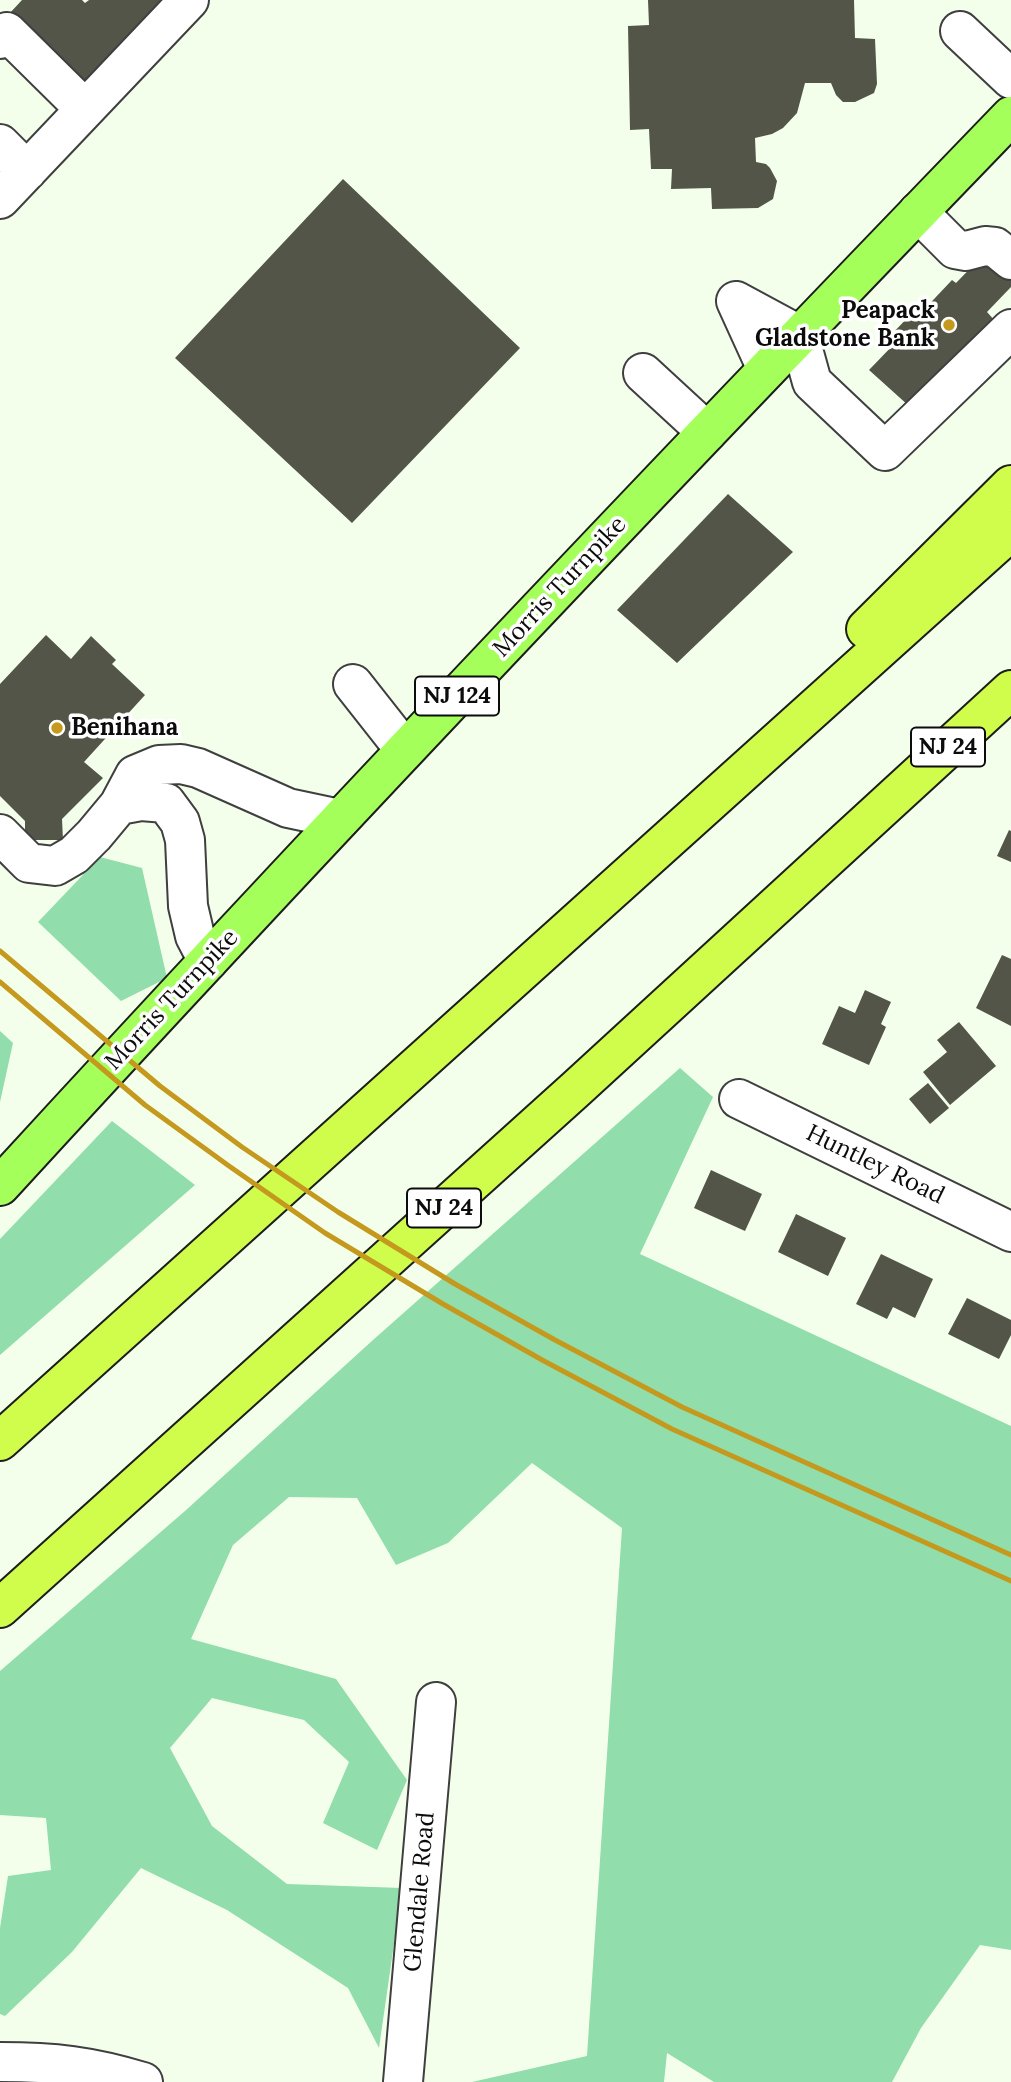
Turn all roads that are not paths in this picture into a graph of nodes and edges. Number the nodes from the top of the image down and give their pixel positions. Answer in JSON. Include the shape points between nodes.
{"nodes":[{"id":1,"x":189,"y":0,"type":"edge"},
{"id":2,"x":960,"y":31,"type":"dead end"},
{"id":3,"x":0,"y":40,"type":"edge"},
{"id":4,"x":1011,"y":79,"type":"edge"},
{"id":5,"x":85,"y":109,"type":"junction"},
{"id":6,"x":1011,"y":116,"type":"edge"},
{"id":7,"x":0,"y":144,"type":"edge"},
{"id":8,"x":27,"y":171,"type":"junction"},
{"id":9,"x":0,"y":199,"type":"edge"},
{"id":10,"x":918,"y":212,"type":"junction"},
{"id":11,"x":1011,"y":260,"type":"edge"},
{"id":12,"x":1011,"y":329,"type":"edge"},
{"id":13,"x":799,"y":335,"type":"junction"},
{"id":14,"x":767,"y":369,"type":"junction"},
{"id":15,"x":643,"y":373,"type":"dead end"},
{"id":16,"x":707,"y":432,"type":"junction"},
{"id":17,"x":1011,"y":485,"type":"edge"},
{"id":18,"x":1011,"y":531,"type":"edge"},
{"id":19,"x":353,"y":684,"type":"dead end"},
{"id":20,"x":1011,"y":690,"type":"edge"},
{"id":21,"x":405,"y":750,"type":"junction"},
{"id":22,"x":119,"y":805,"type":"junction"},
{"id":23,"x":340,"y":819,"type":"junction"},
{"id":24,"x":0,"y":834,"type":"edge"},
{"id":25,"x":208,"y":961,"type":"junction"},
{"id":26,"x":509,"y":984,"type":"junction"},
{"id":27,"x":739,"y":1099,"type":"dead end"},
{"id":28,"x":0,"y":1186,"type":"edge"},
{"id":29,"x":1007,"y":1221,"type":"edge"},
{"id":30,"x":0,"y":1441,"type":"edge"},
{"id":31,"x":0,"y":1608,"type":"edge"},
{"id":32,"x":436,"y":1702,"type":"dead end"},
{"id":33,"x":0,"y":2063,"type":"edge"},
{"id":34,"x":144,"y":2082,"type":"edge"},
{"id":35,"x":403,"y":2082,"type":"edge"}],
"edges":[{"from":1,"to":5,"type":"street"},
{"from":2,"to":4,"type":"street"},
{"from":3,"to":5,"type":"street","via":[[7,32]]},
{"from":5,"to":8,"type":"street"},
{"from":6,"to":10,"type":"main road","name":"Morris Turnpike","number":"NJ 124"},
{"from":7,"to":8,"type":"street"},
{"from":8,"to":9,"type":"street"},
{"from":10,"to":11,"type":"street","via":[[955,249],[995,247]]},
{"from":10,"to":13,"type":"main road","name":"Morris Turnpike","number":"NJ 124"},
{"from":12,"to":13,"type":"street","via":[[885,451],[812,382]]},
{"from":13,"to":14,"type":"main road","name":"Morris Turnpike","number":"NJ 124"},
{"from":13,"to":14,"type":"street","via":[[736,301]]},
{"from":14,"to":16,"type":"main road","name":"Morris Turnpike","number":"NJ 124"},
{"from":15,"to":16,"type":"street"},
{"from":16,"to":21,"type":"main road","name":"Morris Turnpike","number":"NJ 124"},
{"from":17,"to":26,"type":"highway"},
{"from":18,"to":26,"type":"highway"},
{"from":19,"to":21,"type":"street"},
{"from":20,"to":31,"type":"highway","number":"NJ 24"},
{"from":21,"to":23,"type":"main road","name":"Morris Turnpike","number":"NJ 124"},
{"from":22,"to":23,"type":"street","via":[[135,775],[159,765],[181,764],[288,808]]},
{"from":22,"to":24,"type":"street","via":[[74,855],[55,866],[29,863]]},
{"from":22,"to":25,"type":"street","via":[[166,803],[180,822],[188,906],[195,936]]},
{"from":23,"to":25,"type":"main road","name":"Morris Turnpike","number":"NJ 124"},
{"from":25,"to":28,"type":"main road","name":"Morris Turnpike","number":"NJ 124"},
{"from":26,"to":30,"type":"highway"},
{"from":27,"to":29,"type":"street","name":"Huntley Road"},
{"from":32,"to":35,"type":"street","name":"Glendale Road"},
{"from":33,"to":34,"type":"street","via":[[75,2065]]}]}
